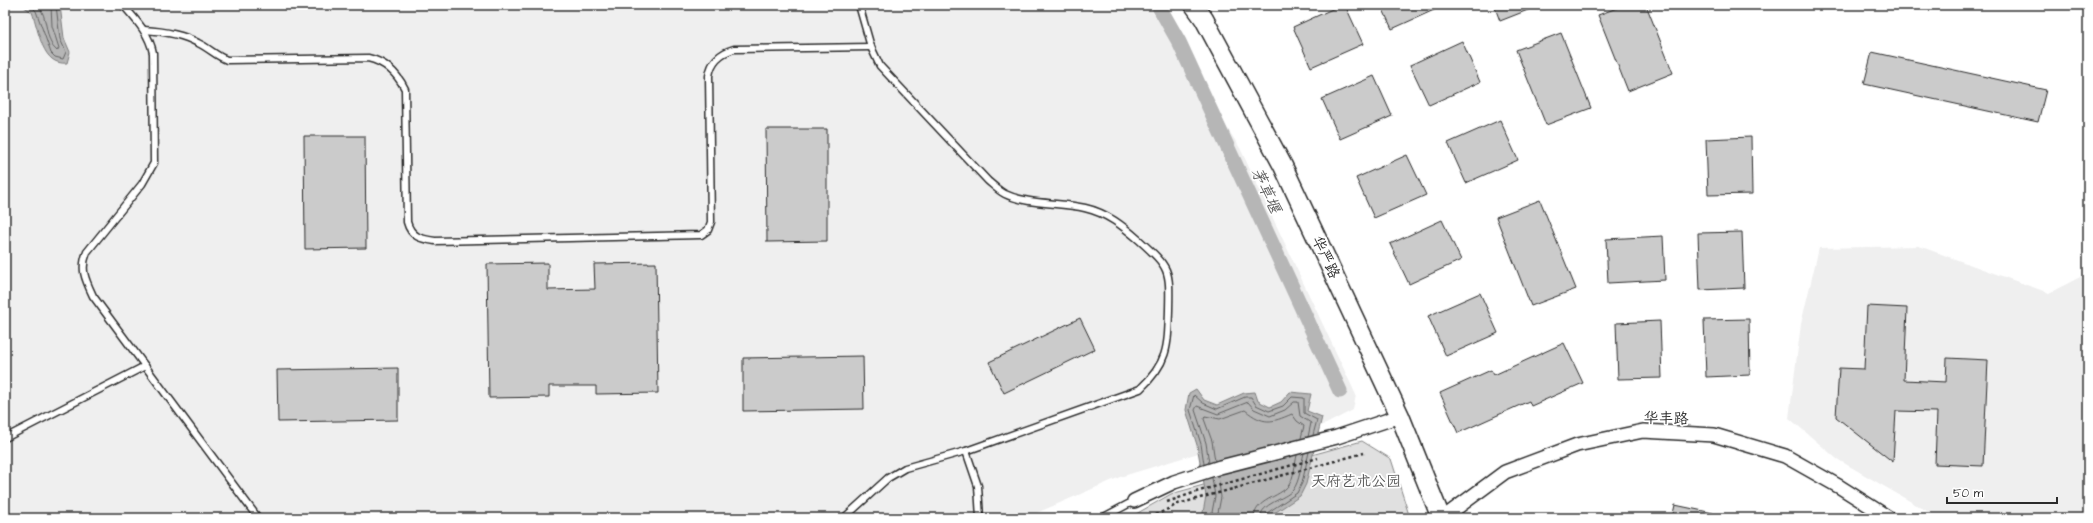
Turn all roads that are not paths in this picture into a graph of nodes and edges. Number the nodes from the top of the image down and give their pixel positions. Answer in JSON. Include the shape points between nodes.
{"nodes":[{"id":1,"x":123,"y":5,"type":"edge"},
{"id":2,"x":859,"y":5,"type":"edge"},
{"id":3,"x":1194,"y":5,"type":"edge"},
{"id":4,"x":144,"y":30,"type":"junction"},
{"id":5,"x":871,"y":47,"type":"junction"},
{"id":6,"x":145,"y":366,"type":"junction"},
{"id":7,"x":1400,"y":416,"type":"junction"},
{"id":8,"x":5,"y":438,"type":"edge"},
{"id":9,"x":966,"y":451,"type":"junction"},
{"id":10,"x":1134,"y":501,"type":"joint"},
{"id":11,"x":258,"y":518,"type":"edge"},
{"id":12,"x":844,"y":518,"type":"edge"},
{"id":13,"x":980,"y":518,"type":"edge"},
{"id":14,"x":1102,"y":518,"type":"edge"},
{"id":15,"x":1442,"y":518,"type":"edge"},
{"id":16,"x":1889,"y":518,"type":"edge"}],
"edges":[{"from":1,"to":4,"type":"lane"},
{"from":2,"to":5,"type":"lane"},
{"from":3,"to":7,"type":"street","name":"华严路","via":[[1283,166]]},
{"from":4,"to":5,"type":"lane","via":[[194,41],[218,57],[228,60],[368,58],[388,66],[400,78],[405,89],[407,222],[415,236],[435,241],[701,235],[708,230],[711,222],[709,76],[710,67],[716,59],[723,52],[734,49]]},
{"from":4,"to":6,"type":"lane","via":[[151,42],[153,54],[154,163],[142,184],[87,252],[83,263],[84,277],[92,296]]},
{"from":5,"to":9,"type":"lane","via":[[880,66],[988,181],[1004,194],[1085,208],[1106,215],[1123,226],[1159,258],[1168,273],[1168,341],[1164,358],[1154,377],[1140,389]]},
{"from":6,"to":8,"type":"lane"},
{"from":6,"to":11,"type":"lane"},
{"from":7,"to":10,"type":"street","via":[[1337,437],[1220,467],[1174,482]]},
{"from":7,"to":15,"type":"street","name":"华严路"},
{"from":9,"to":12,"type":"lane","via":[[905,468],[888,478]]},
{"from":9,"to":13,"type":"lane","via":[[978,486]]},
{"from":10,"to":14,"type":"lane"},
{"from":15,"to":16,"type":"street","name":"华丰路","via":[[1505,472],[1577,445],[1643,431],[1714,435],[1785,456]]}]}
